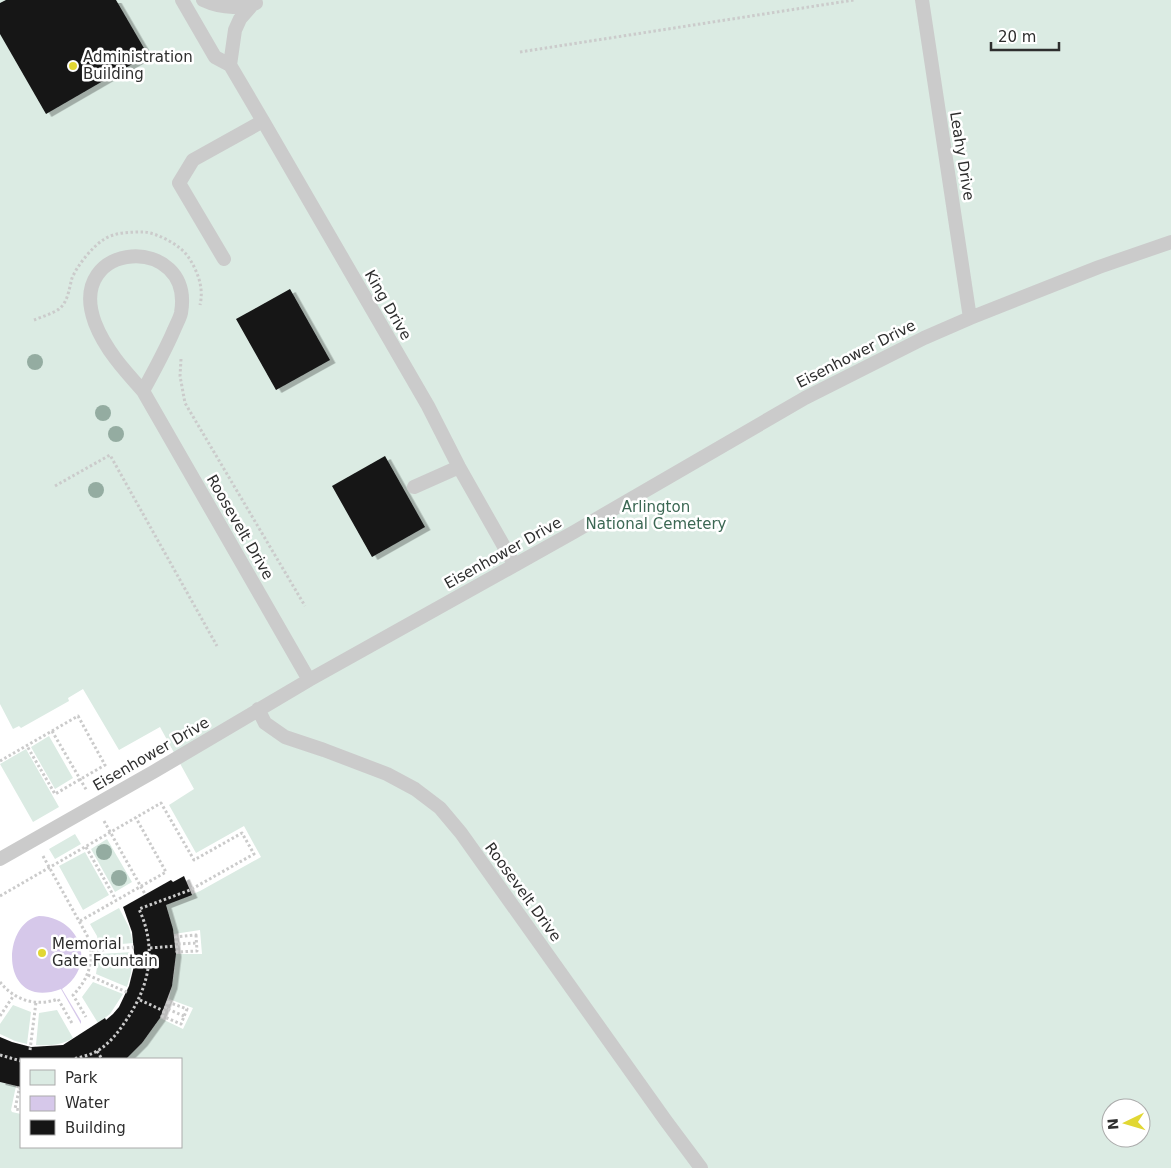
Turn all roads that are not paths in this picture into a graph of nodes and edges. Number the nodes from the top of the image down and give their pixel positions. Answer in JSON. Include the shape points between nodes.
{"nodes":[{"id":1,"x":182,"y":0,"type":"edge"},
{"id":2,"x":203,"y":0,"type":"edge"},
{"id":3,"x":922,"y":0,"type":"edge"},
{"id":4,"x":257,"y":2,"type":"edge"},
{"id":5,"x":230,"y":65,"type":"junction"},
{"id":6,"x":263,"y":121,"type":"junction"},
{"id":7,"x":1171,"y":242,"type":"edge"},
{"id":8,"x":224,"y":259,"type":"dead end"},
{"id":9,"x":970,"y":318,"type":"junction"},
{"id":10,"x":143,"y":391,"type":"junction"},
{"id":11,"x":459,"y":467,"type":"junction"},
{"id":12,"x":414,"y":487,"type":"dead end"},
{"id":13,"x":514,"y":564,"type":"junction"},
{"id":14,"x":309,"y":680,"type":"junction"},
{"id":15,"x":258,"y":710,"type":"junction"},
{"id":16,"x":0,"y":859,"type":"edge"},
{"id":17,"x":701,"y":1168,"type":"edge"}],
"edges":[{"from":1,"to":5,"type":"lane","name":"King Drive","via":[[215,57]]},
{"from":2,"to":4,"type":"lane","via":[[226,7]]},
{"from":3,"to":9,"type":"lane","name":"Leahy Drive"},
{"from":4,"to":5,"type":"lane","via":[[234,30]]},
{"from":5,"to":6,"type":"lane","name":"King Drive"},
{"from":6,"to":8,"type":"lane","via":[[193,160],[179,183]]},
{"from":6,"to":11,"type":"lane","name":"King Drive","via":[[428,406]]},
{"from":7,"to":9,"type":"lane","name":"Eisenhower Drive"},
{"from":9,"to":13,"type":"lane","name":"Eisenhower Drive","via":[[805,398]]},
{"from":10,"to":10,"type":"lane","name":"Roosevelt Drive","via":[[181,314],[181,294],[174,275],[162,263],[149,257],[130,256],[107,263],[101,270],[92,287],[91,306],[95,323],[118,363]]},
{"from":10,"to":14,"type":"lane","name":"Roosevelt Drive"},
{"from":11,"to":12,"type":"lane"},
{"from":11,"to":13,"type":"lane","name":"King Drive"},
{"from":13,"to":14,"type":"lane","name":"Eisenhower Drive"},
{"from":14,"to":15,"type":"lane","name":"Eisenhower Drive"},
{"from":15,"to":16,"type":"lane","name":"Eisenhower Drive","via":[[156,772]]},
{"from":15,"to":17,"type":"lane","name":"Roosevelt Drive","via":[[265,723],[285,737],[387,774],[440,808]]}]}
